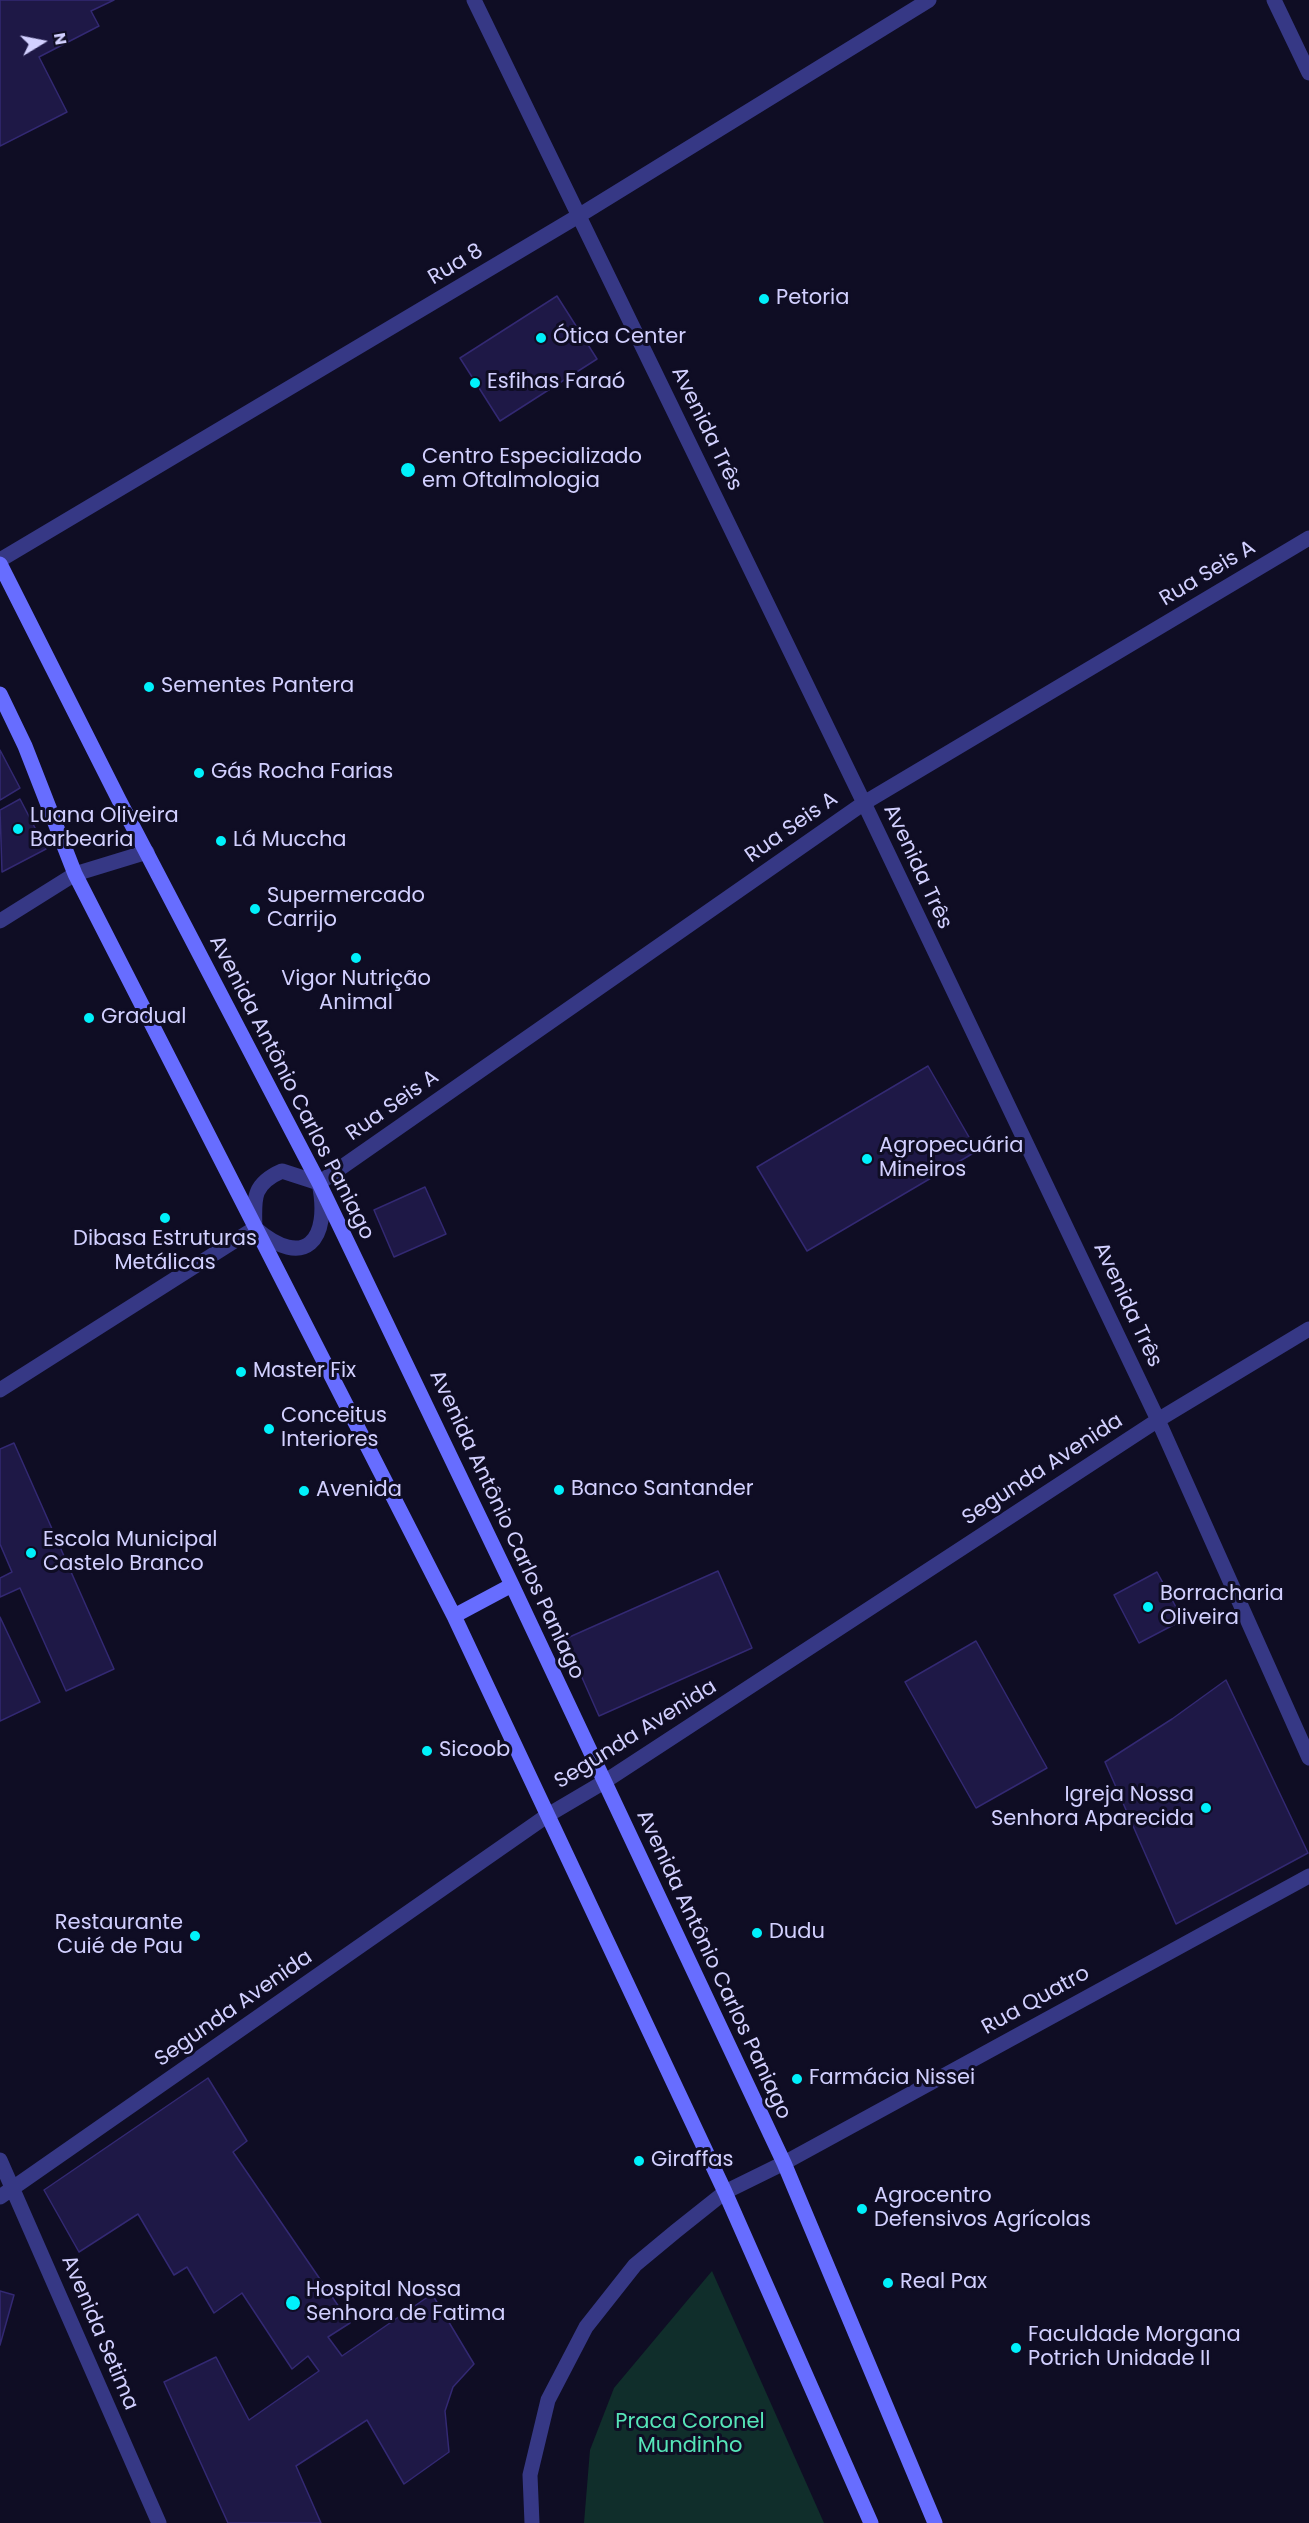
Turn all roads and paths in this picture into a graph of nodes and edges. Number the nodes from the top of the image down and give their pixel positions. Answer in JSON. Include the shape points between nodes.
{"nodes":[{"id":1,"x":474,"y":0,"type":"edge"},
{"id":2,"x":929,"y":0,"type":"edge"},
{"id":3,"x":1274,"y":0,"type":"edge"},
{"id":4,"x":1309,"y":73,"type":"edge"},
{"id":5,"x":580,"y":215,"type":"junction"},
{"id":6,"x":1309,"y":538,"type":"edge"},
{"id":7,"x":0,"y":562,"type":"edge"},
{"id":8,"x":0,"y":694,"type":"edge"},
{"id":9,"x":864,"y":803,"type":"junction"},
{"id":10,"x":147,"y":852,"type":"junction"},
{"id":11,"x":75,"y":874,"type":"junction"},
{"id":12,"x":0,"y":921,"type":"edge"},
{"id":13,"x":319,"y":1183,"type":"junction"},
{"id":14,"x":255,"y":1228,"type":"junction"},
{"id":15,"x":1309,"y":1329,"type":"edge"},
{"id":16,"x":0,"y":1390,"type":"edge"},
{"id":17,"x":1158,"y":1420,"type":"junction"},
{"id":18,"x":512,"y":1585,"type":"junction"},
{"id":19,"x":454,"y":1616,"type":"junction"},
{"id":20,"x":1309,"y":1758,"type":"edge"},
{"id":21,"x":604,"y":1782,"type":"junction"},
{"id":22,"x":548,"y":1815,"type":"junction"},
{"id":23,"x":1309,"y":1876,"type":"edge"},
{"id":24,"x":0,"y":2160,"type":"edge"},
{"id":25,"x":784,"y":2163,"type":"junction"},
{"id":26,"x":14,"y":2188,"type":"junction"},
{"id":27,"x":726,"y":2192,"type":"junction"},
{"id":28,"x":0,"y":2197,"type":"edge"},
{"id":29,"x":159,"y":2523,"type":"edge"},
{"id":30,"x":532,"y":2523,"type":"edge"},
{"id":31,"x":871,"y":2523,"type":"edge"},
{"id":32,"x":935,"y":2523,"type":"edge"}],
"edges":[{"from":1,"to":5,"type":"street","name":"Avenida Três"},
{"from":2,"to":5,"type":"street","name":"Rua 8"},
{"from":3,"to":4,"type":"street"},
{"from":5,"to":7,"type":"street","name":"Rua 8"},
{"from":5,"to":9,"type":"street","name":"Avenida Três"},
{"from":6,"to":9,"type":"street","name":"Rua Seis A"},
{"from":7,"to":10,"type":"main road","name":"Avenida Antônio Carlos Paniago"},
{"from":8,"to":11,"type":"main road","via":[[25,746]]},
{"from":9,"to":13,"type":"street","name":"Rua Seis A"},
{"from":9,"to":17,"type":"street","name":"Avenida Três"},
{"from":10,"to":11,"type":"street"},
{"from":10,"to":13,"type":"main road","name":"Avenida Antônio Carlos Paniago"},
{"from":11,"to":12,"type":"street"},
{"from":11,"to":14,"type":"main road"},
{"from":13,"to":14,"type":"street","via":[[282,1171],[268,1178],[258,1187]]},
{"from":13,"to":14,"type":"street","via":[[321,1231],[310,1243],[293,1249],[273,1243]]},
{"from":13,"to":18,"type":"main road","name":"Avenida Antônio Carlos Paniago"},
{"from":14,"to":16,"type":"street"},
{"from":14,"to":19,"type":"main road"},
{"from":15,"to":17,"type":"street","name":"Segunda Avenida"},
{"from":17,"to":20,"type":"street","name":"Avenida Três"},
{"from":17,"to":21,"type":"street","name":"Segunda Avenida"},
{"from":18,"to":19,"type":"main road"},
{"from":18,"to":21,"type":"main road","name":"Avenida Antônio Carlos Paniago"},
{"from":19,"to":22,"type":"main road"},
{"from":21,"to":22,"type":"street","name":"Segunda Avenida"},
{"from":21,"to":25,"type":"main road","name":"Avenida Antônio Carlos Paniago"},
{"from":22,"to":26,"type":"street","name":"Segunda Avenida"},
{"from":22,"to":27,"type":"main road"},
{"from":23,"to":25,"type":"street","name":"Rua Quatro"},
{"from":24,"to":26,"type":"street","name":"Avenida Setima"},
{"from":25,"to":27,"type":"street","name":"Rua Quatro"},
{"from":25,"to":32,"type":"main road","name":"Avenida Antônio Carlos Paniago"},
{"from":26,"to":28,"type":"street","name":"Segunda Avenida"},
{"from":26,"to":29,"type":"street","name":"Avenida Setima"},
{"from":27,"to":30,"type":"street","name":"Rua Quatro","via":[[635,2265],[586,2327],[548,2400],[530,2475]]},
{"from":27,"to":31,"type":"main road"}]}
